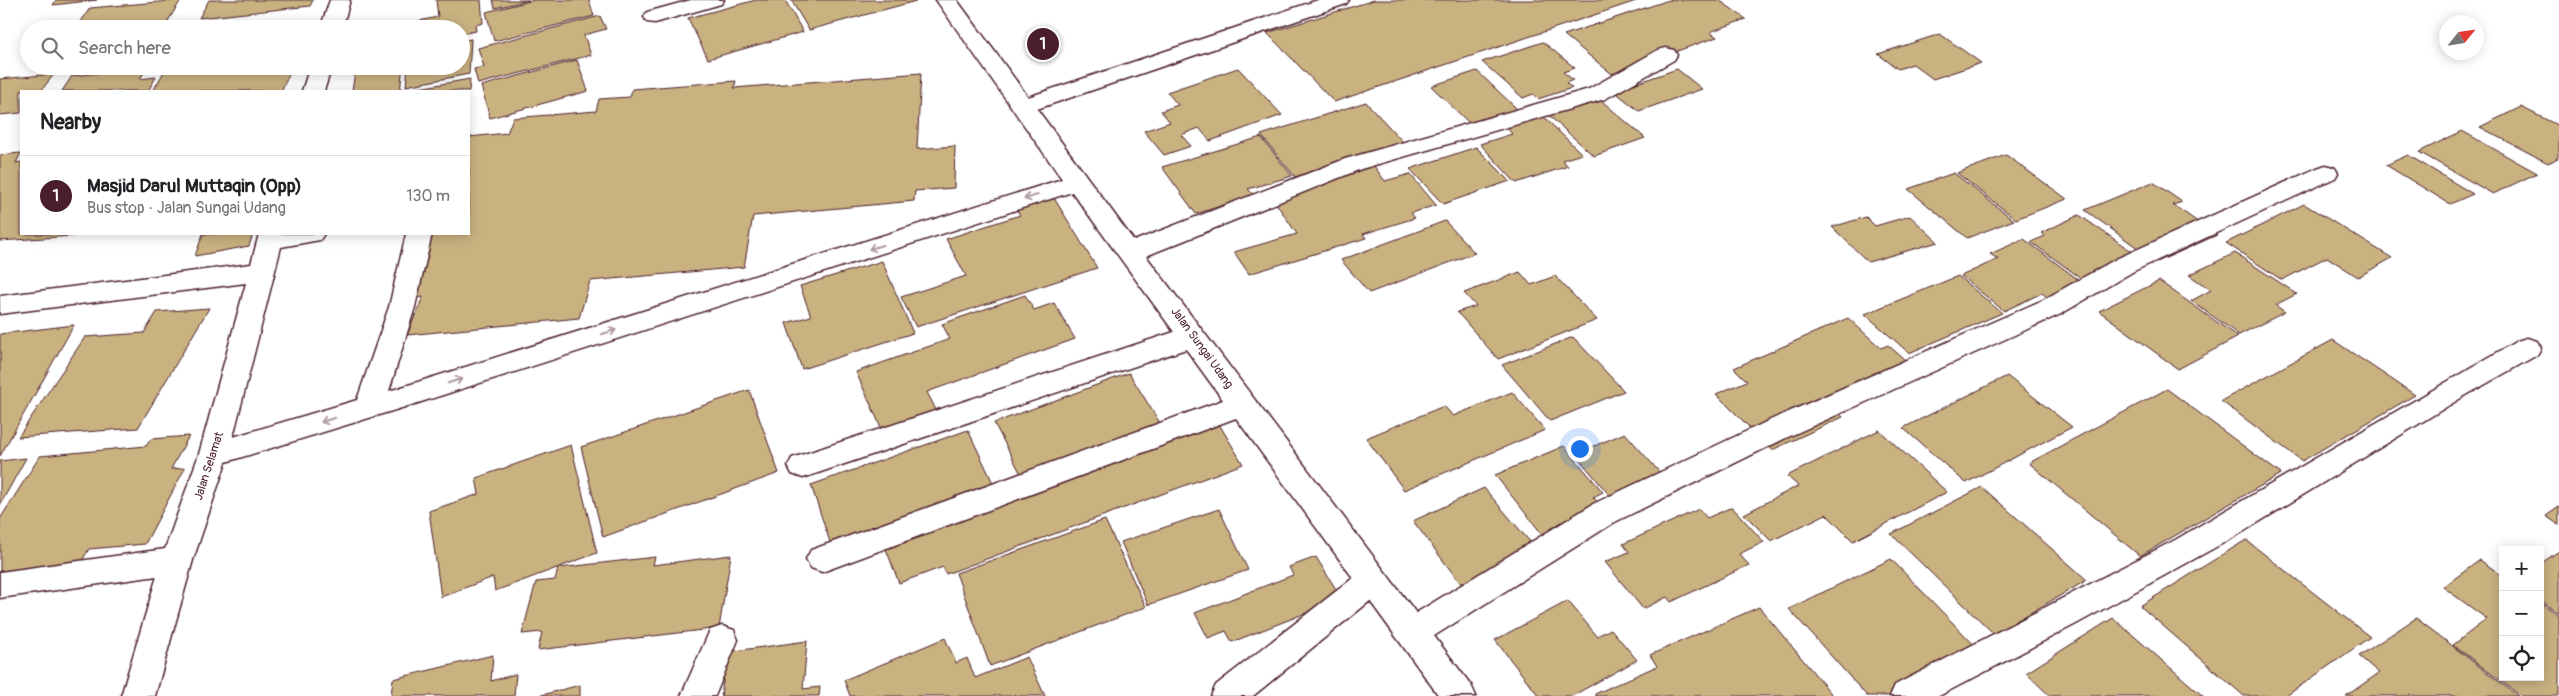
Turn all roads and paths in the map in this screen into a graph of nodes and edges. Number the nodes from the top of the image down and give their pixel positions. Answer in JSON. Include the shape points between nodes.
{"nodes":[{"id":1,"x":340,"y":0,"type":"edge"},
{"id":2,"x":714,"y":0,"type":"edge"},
{"id":3,"x":946,"y":0,"type":"edge"},
{"id":4,"x":1339,"y":0,"type":"edge"},
{"id":5,"x":655,"y":17,"type":"dead end"},
{"id":6,"x":334,"y":20,"type":"edge"},
{"id":7,"x":1666,"y":55,"type":"dead end"},
{"id":8,"x":318,"y":75,"type":"edge"},
{"id":9,"x":313,"y":90,"type":"edge"},
{"id":10,"x":1024,"y":106,"type":"junction"},
{"id":11,"x":2326,"y":173,"type":"dead end"},
{"id":12,"x":1077,"y":182,"type":"junction"},
{"id":13,"x":298,"y":235,"type":"edge"},
{"id":14,"x":419,"y":235,"type":"edge"},
{"id":15,"x":271,"y":237,"type":"edge"},
{"id":16,"x":1131,"y":252,"type":"junction"},
{"id":17,"x":261,"y":272,"type":"junction"},
{"id":18,"x":0,"y":305,"type":"edge"},
{"id":19,"x":1193,"y":336,"type":"junction"},
{"id":20,"x":2527,"y":348,"type":"dead end"},
{"id":21,"x":1243,"y":404,"type":"junction"},
{"id":22,"x":369,"y":408,"type":"junction"},
{"id":23,"x":214,"y":454,"type":"junction"},
{"id":24,"x":803,"y":466,"type":"dead end"},
{"id":25,"x":822,"y":559,"type":"dead end"},
{"id":26,"x":177,"y":560,"type":"junction"},
{"id":27,"x":1373,"y":580,"type":"junction"},
{"id":28,"x":0,"y":585,"type":"edge"},
{"id":29,"x":1412,"y":632,"type":"junction"},
{"id":30,"x":722,"y":640,"type":"dead end"},
{"id":31,"x":138,"y":696,"type":"edge"},
{"id":32,"x":698,"y":696,"type":"edge"},
{"id":33,"x":1228,"y":696,"type":"edge"},
{"id":34,"x":1459,"y":696,"type":"edge"},
{"id":35,"x":1907,"y":696,"type":"edge"}],
"edges":[{"from":1,"to":6,"type":"street"},
{"from":2,"to":5,"type":"street"},
{"from":3,"to":10,"type":"street","name":"Jalan Sungai Udang"},
{"from":4,"to":10,"type":"street"},
{"from":7,"to":16,"type":"street","via":[[1597,94],[1353,164]]},
{"from":8,"to":9,"type":"street"},
{"from":10,"to":12,"type":"street","name":"Jalan Sungai Udang"},
{"from":11,"to":29,"type":"street","via":[[2125,265],[2052,307],[1778,429],[1604,513]]},
{"from":12,"to":16,"type":"street","name":"Jalan Sungai Udang"},
{"from":12,"to":22,"type":"street"},
{"from":13,"to":15,"type":"street"},
{"from":14,"to":22,"type":"street","via":[[402,307]]},
{"from":15,"to":17,"type":"street","name":"Jalan Selamat"},
{"from":16,"to":19,"type":"street","name":"Jalan Sungai Udang"},
{"from":17,"to":18,"type":"street"},
{"from":17,"to":23,"type":"street","name":"Jalan Selamat"},
{"from":19,"to":21,"type":"street","name":"Jalan Sungai Udang"},
{"from":19,"to":24,"type":"street"},
{"from":20,"to":35,"type":"street","via":[[2455,386],[2223,528]]},
{"from":21,"to":25,"type":"street"},
{"from":21,"to":27,"type":"street","name":"Jalan Sungai Udang"},
{"from":22,"to":23,"type":"street","one_way":true},
{"from":23,"to":26,"type":"street","name":"Jalan Selamat"},
{"from":26,"to":28,"type":"street"},
{"from":26,"to":31,"type":"street","name":"Jalan Selamat"},
{"from":27,"to":29,"type":"street","name":"Jalan Sungai Udang"},
{"from":27,"to":33,"type":"street"},
{"from":29,"to":34,"type":"street","name":"Jalan Sungai Udang"},
{"from":30,"to":32,"type":"street"}]}
